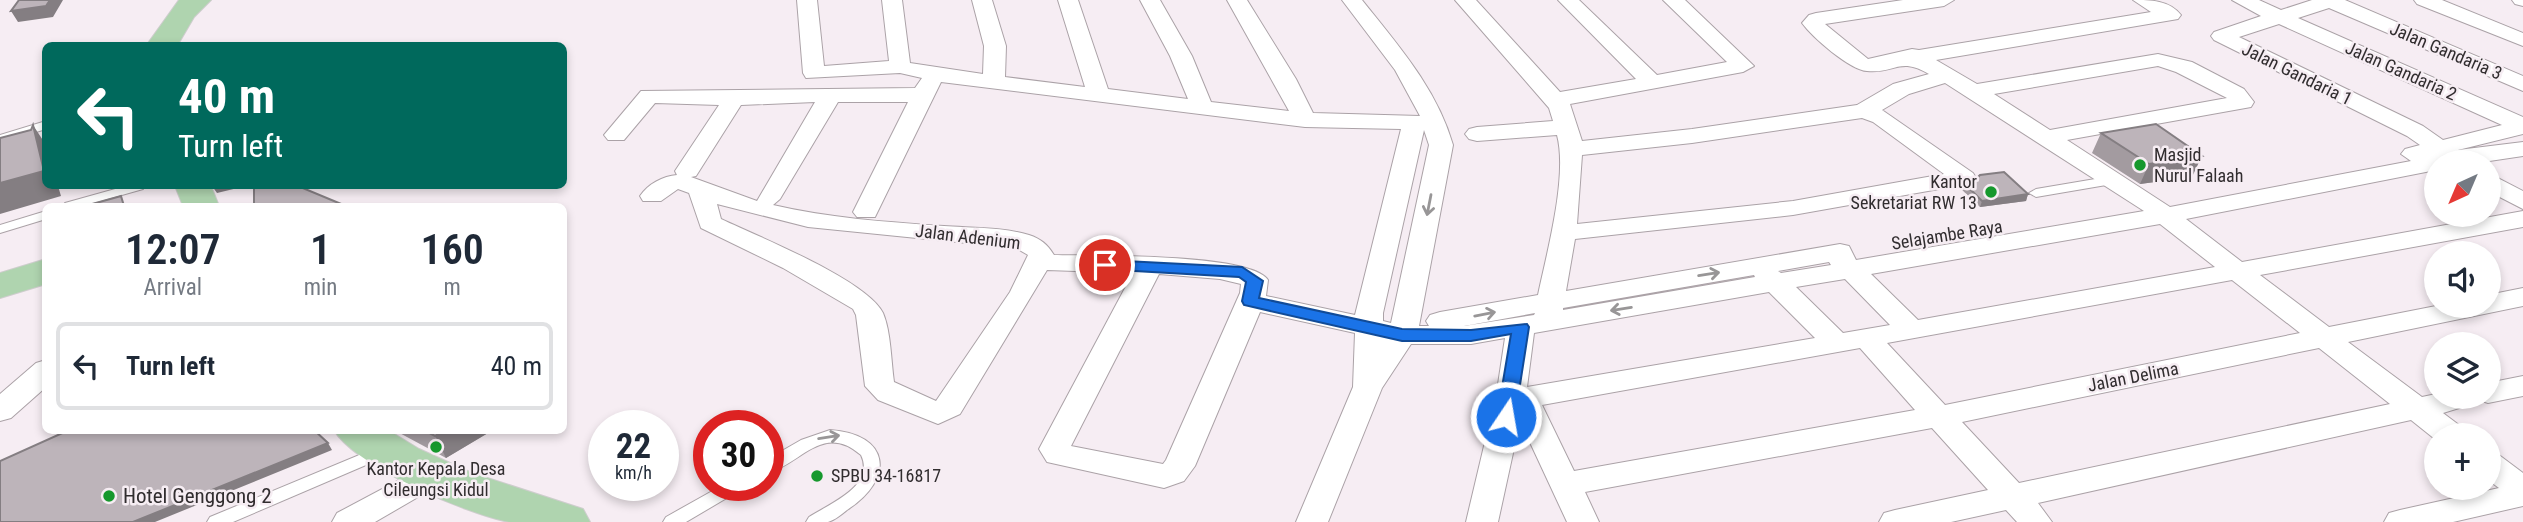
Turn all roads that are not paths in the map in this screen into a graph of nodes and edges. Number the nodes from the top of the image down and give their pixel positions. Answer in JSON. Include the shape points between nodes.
{"nodes":[{"id":1,"x":196,"y":0,"type":"edge"},
{"id":2,"x":807,"y":0,"type":"edge"},
{"id":3,"x":892,"y":0,"type":"edge"},
{"id":4,"x":982,"y":0,"type":"edge"},
{"id":5,"x":1068,"y":0,"type":"edge"},
{"id":6,"x":1150,"y":0,"type":"edge"},
{"id":7,"x":1237,"y":0,"type":"edge"},
{"id":8,"x":1352,"y":0,"type":"edge"},
{"id":9,"x":1465,"y":0,"type":"edge"},
{"id":10,"x":1568,"y":0,"type":"edge"},
{"id":11,"x":1673,"y":0,"type":"edge"},
{"id":12,"x":1944,"y":0,"type":"edge"},
{"id":13,"x":2143,"y":0,"type":"edge"},
{"id":14,"x":2331,"y":0,"type":"edge"},
{"id":15,"x":2424,"y":0,"type":"edge"},
{"id":16,"x":2258,"y":6,"type":"edge"},
{"id":17,"x":2523,"y":40,"type":"edge"},
{"id":18,"x":164,"y":42,"type":"edge"},
{"id":19,"x":1930,"y":66,"type":"junction"},
{"id":20,"x":900,"y":67,"type":"junction"},
{"id":21,"x":994,"y":81,"type":"junction"},
{"id":22,"x":1653,"y":83,"type":"junction"},
{"id":23,"x":2523,"y":84,"type":"edge"},
{"id":24,"x":929,"y":86,"type":"junction"},
{"id":25,"x":1975,"y":91,"type":"junction"},
{"id":26,"x":831,"y":95,"type":"junction"},
{"id":27,"x":1099,"y":96,"type":"junction"},
{"id":28,"x":734,"y":99,"type":"junction"},
{"id":29,"x":1203,"y":109,"type":"junction"},
{"id":30,"x":1863,"y":111,"type":"junction"},
{"id":31,"x":1305,"y":120,"type":"junction"},
{"id":32,"x":1563,"y":120,"type":"junction"},
{"id":33,"x":42,"y":126,"type":"edge"},
{"id":34,"x":2523,"y":126,"type":"edge"},
{"id":35,"x":1425,"y":129,"type":"junction"},
{"id":36,"x":1477,"y":134,"type":"dead end"},
{"id":37,"x":616,"y":135,"type":"dead end"},
{"id":38,"x":2048,"y":137,"type":"junction"},
{"id":39,"x":0,"y":139,"type":"edge"},
{"id":40,"x":2523,"y":149,"type":"edge"},
{"id":41,"x":2436,"y":150,"type":"edge"},
{"id":42,"x":2467,"y":150,"type":"edge"},
{"id":43,"x":2501,"y":152,"type":"edge"},
{"id":44,"x":2424,"y":163,"type":"edge"},
{"id":45,"x":2113,"y":180,"type":"junction"},
{"id":46,"x":694,"y":181,"type":"junction"},
{"id":47,"x":2501,"y":188,"type":"edge"},
{"id":48,"x":112,"y":189,"type":"edge"},
{"id":49,"x":2036,"y":193,"type":"dead end"},
{"id":50,"x":652,"y":196,"type":"dead end"},
{"id":51,"x":768,"y":199,"type":"dead end"},
{"id":52,"x":2523,"y":202,"type":"edge"},
{"id":53,"x":77,"y":203,"type":"edge"},
{"id":54,"x":2157,"y":209,"type":"junction"},
{"id":55,"x":866,"y":212,"type":"dead end"},
{"id":56,"x":42,"y":216,"type":"edge"},
{"id":57,"x":2523,"y":219,"type":"edge"},
{"id":58,"x":0,"y":229,"type":"edge"},
{"id":59,"x":1564,"y":233,"type":"junction"},
{"id":60,"x":1841,"y":260,"type":"junction"},
{"id":61,"x":1038,"y":262,"type":"junction"},
{"id":62,"x":1150,"y":267,"type":"junction"},
{"id":63,"x":2235,"y":271,"type":"junction"},
{"id":64,"x":42,"y":272,"type":"edge"},
{"id":65,"x":1767,"y":275,"type":"junction"},
{"id":66,"x":0,"y":286,"type":"edge"},
{"id":67,"x":42,"y":291,"type":"edge"},
{"id":68,"x":2523,"y":297,"type":"edge"},
{"id":69,"x":1250,"y":301,"type":"junction"},
{"id":70,"x":2501,"y":301,"type":"edge"},
{"id":71,"x":0,"y":304,"type":"edge"},
{"id":72,"x":1539,"y":316,"type":"junction"},
{"id":73,"x":2424,"y":317,"type":"edge"},
{"id":74,"x":1368,"y":321,"type":"junction"},
{"id":75,"x":1404,"y":327,"type":"junction"},
{"id":76,"x":1912,"y":330,"type":"junction"},
{"id":77,"x":2325,"y":338,"type":"junction"},
{"id":78,"x":1867,"y":339,"type":"junction"},
{"id":79,"x":1837,"y":343,"type":"junction"},
{"id":80,"x":42,"y":374,"type":"edge"},
{"id":81,"x":2523,"y":386,"type":"edge"},
{"id":82,"x":1368,"y":387,"type":"junction"},
{"id":83,"x":2501,"y":390,"type":"edge"},
{"id":84,"x":1518,"y":395,"type":"junction"},
{"id":85,"x":2424,"y":407,"type":"edge"},
{"id":86,"x":2416,"y":409,"type":"junction"},
{"id":87,"x":0,"y":411,"type":"edge"},
{"id":88,"x":1941,"y":416,"type":"junction"},
{"id":89,"x":2435,"y":423,"type":"edge"},
{"id":90,"x":369,"y":441,"type":"edge"},
{"id":91,"x":784,"y":458,"type":"edge"},
{"id":92,"x":2501,"y":473,"type":"edge"},
{"id":93,"x":433,"y":474,"type":"junction"},
{"id":94,"x":1564,"y":484,"type":"junction"},
{"id":95,"x":2523,"y":491,"type":"edge"},
{"id":96,"x":2013,"y":497,"type":"junction"},
{"id":97,"x":708,"y":501,"type":"edge"},
{"id":98,"x":216,"y":522,"type":"edge"},
{"id":99,"x":348,"y":522,"type":"edge"},
{"id":100,"x":566,"y":522,"type":"edge"},
{"id":101,"x":672,"y":522,"type":"edge"},
{"id":102,"x":815,"y":522,"type":"edge"},
{"id":103,"x":1312,"y":522,"type":"edge"},
{"id":104,"x":1482,"y":522,"type":"edge"},
{"id":105,"x":1583,"y":522,"type":"edge"},
{"id":106,"x":1895,"y":522,"type":"edge"},
{"id":107,"x":2036,"y":522,"type":"edge"},
{"id":108,"x":2400,"y":522,"type":"edge"}],
"edges":[{"from":1,"to":18,"type":"main road"},
{"from":2,"to":20,"type":"street","via":[[814,73]]},
{"from":3,"to":20,"type":"street"},
{"from":4,"to":21,"type":"street","via":[[995,46]]},
{"from":5,"to":27,"type":"street"},
{"from":6,"to":29,"type":"street"},
{"from":7,"to":31,"type":"street"},
{"from":8,"to":35,"type":"street","via":[[1424,102]]},
{"from":9,"to":32,"type":"street"},
{"from":10,"to":22,"type":"street"},
{"from":11,"to":22,"type":"street","via":[[1743,66]]},
{"from":12,"to":19,"type":"street","via":[[1812,22],[1863,64]]},
{"from":13,"to":19,"type":"street","via":[[2171,15]]},
{"from":14,"to":16,"type":"street","name":"Jalan Gandaria 1"},
{"from":14,"to":23,"type":"street","name":"Jalan Gandaria 3"},
{"from":15,"to":17,"type":"street"},
{"from":16,"to":34,"type":"street","name":"Jalan Gandaria 2"},
{"from":16,"to":41,"type":"street","name":"Jalan Gandaria 1","via":[[2221,36],[2415,131]]},
{"from":19,"to":25,"type":"street"},
{"from":19,"to":30,"type":"street"},
{"from":20,"to":24,"type":"street"},
{"from":21,"to":24,"type":"street"},
{"from":21,"to":27,"type":"street"},
{"from":22,"to":32,"type":"street"},
{"from":24,"to":26,"type":"street"},
{"from":24,"to":55,"type":"street"},
{"from":25,"to":38,"type":"street"},
{"from":25,"to":38,"type":"street","via":[[2158,60],[2184,67],[2243,102]]},
{"from":26,"to":28,"type":"street"},
{"from":26,"to":51,"type":"street"},
{"from":27,"to":29,"type":"street"},
{"from":28,"to":37,"type":"street","via":[[649,96]]},
{"from":28,"to":46,"type":"street"},
{"from":29,"to":31,"type":"street"},
{"from":30,"to":32,"type":"street","via":[[1780,125]]},
{"from":30,"to":59,"type":"street","via":[[1881,117],[1965,178],[1793,208]]},
{"from":31,"to":35,"type":"street"},
{"from":32,"to":36,"type":"street"},
{"from":32,"to":59,"type":"street","via":[[1572,173]]},
{"from":33,"to":39,"type":"lane"},
{"from":34,"to":42,"type":"street"},
{"from":35,"to":74,"type":"street"},
{"from":35,"to":75,"type":"street","one_way":true,"via":[[1441,145]]},
{"from":38,"to":45,"type":"street"},
{"from":40,"to":43,"type":"street"},
{"from":44,"to":54,"type":"street"},
{"from":45,"to":49,"type":"lane"},
{"from":45,"to":54,"type":"street"},
{"from":46,"to":50,"type":"street","name":"Jalan Adenium","via":[[678,181]]},
{"from":46,"to":61,"type":"street","name":"Jalan Adenium","via":[[741,205],[807,220],[1021,241],[1038,250]]},
{"from":46,"to":61,"type":"street","via":[[710,223],[863,303],[870,315],[880,386],[938,414],[949,407]]},
{"from":47,"to":52,"type":"street"},
{"from":48,"to":53,"type":"lane"},
{"from":54,"to":60,"type":"street"},
{"from":54,"to":63,"type":"street"},
{"from":56,"to":58,"type":"lane"},
{"from":57,"to":63,"type":"street"},
{"from":59,"to":72,"type":"street"},
{"from":60,"to":65,"type":"street"},
{"from":60,"to":76,"type":"street"},
{"from":61,"to":62,"type":"street","name":"Jalan Adenium"},
{"from":62,"to":69,"type":"street","name":"Jalan Adenium","via":[[1242,272],[1255,281]]},
{"from":62,"to":69,"type":"street","via":[[1056,443],[1058,454],[1164,476],[1173,473]]},
{"from":63,"to":76,"type":"street"},
{"from":63,"to":77,"type":"street"},
{"from":64,"to":66,"type":"main road"},
{"from":65,"to":72,"type":"street"},
{"from":65,"to":79,"type":"street"},
{"from":67,"to":71,"type":"main road"},
{"from":68,"to":70,"type":"street"},
{"from":69,"to":74,"type":"street"},
{"from":75,"to":72,"type":"street","one_way":true,"via":[[1459,319]]},
{"from":72,"to":75,"type":"street","via":[[1471,335]]},
{"from":72,"to":84,"type":"street"},
{"from":73,"to":77,"type":"street","name":"Jalan Delima"},
{"from":74,"to":75,"type":"street"},
{"from":74,"to":82,"type":"street"},
{"from":75,"to":82,"type":"street"},
{"from":76,"to":78,"type":"street"},
{"from":77,"to":86,"type":"street"},
{"from":77,"to":88,"type":"street","name":"Jalan Delima"},
{"from":78,"to":79,"type":"street"},
{"from":78,"to":88,"type":"street"},
{"from":79,"to":84,"type":"street"},
{"from":80,"to":87,"type":"street"},
{"from":81,"to":83,"type":"street"},
{"from":82,"to":103,"type":"street"},
{"from":84,"to":94,"type":"street"},
{"from":84,"to":104,"type":"street"},
{"from":85,"to":86,"type":"street"},
{"from":86,"to":89,"type":"street"},
{"from":86,"to":96,"type":"street"},
{"from":88,"to":94,"type":"street"},
{"from":88,"to":96,"type":"street"},
{"from":90,"to":93,"type":"main road"},
{"from":90,"to":98,"type":"lane"},
{"from":91,"to":102,"type":"lane","one_way":true,"via":[[830,436],[850,437],[865,449],[872,468],[870,478]]},
{"from":92,"to":95,"type":"street"},
{"from":93,"to":99,"type":"street"},
{"from":93,"to":100,"type":"main road"},
{"from":94,"to":105,"type":"street"},
{"from":95,"to":108,"type":"street"},
{"from":96,"to":106,"type":"street"},
{"from":96,"to":107,"type":"street"},
{"from":97,"to":101,"type":"lane"}]}
